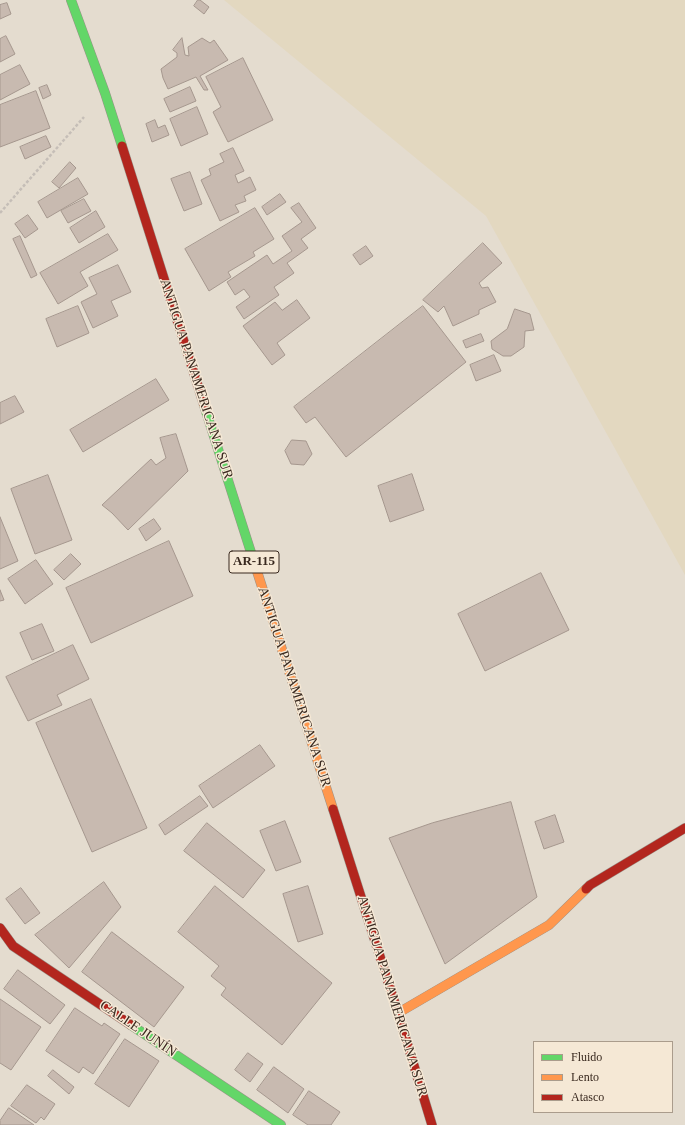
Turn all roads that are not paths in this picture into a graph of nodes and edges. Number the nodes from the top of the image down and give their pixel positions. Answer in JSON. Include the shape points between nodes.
{"nodes":[{"id":1,"x":71,"y":0,"type":"edge"},
{"id":2,"x":685,"y":828,"type":"edge"},
{"id":3,"x":0,"y":928,"type":"edge"},
{"id":4,"x":398,"y":1014,"type":"junction"},
{"id":5,"x":281,"y":1125,"type":"edge"},
{"id":6,"x":432,"y":1125,"type":"edge"}],
"edges":[{"from":1,"to":4,"type":"main road","name":"ANTIGUA PANAMERICANA SUR","number":"AR-115","via":[[105,92]]},
{"from":2,"to":4,"type":"main road","via":[[590,885],[549,925]]},
{"from":3,"to":5,"type":"main road","name":"CALLE JUNÍN","via":[[13,946]]},
{"from":4,"to":6,"type":"main road","name":"ANTIGUA PANAMERICANA SUR","number":"AR-115"}]}
